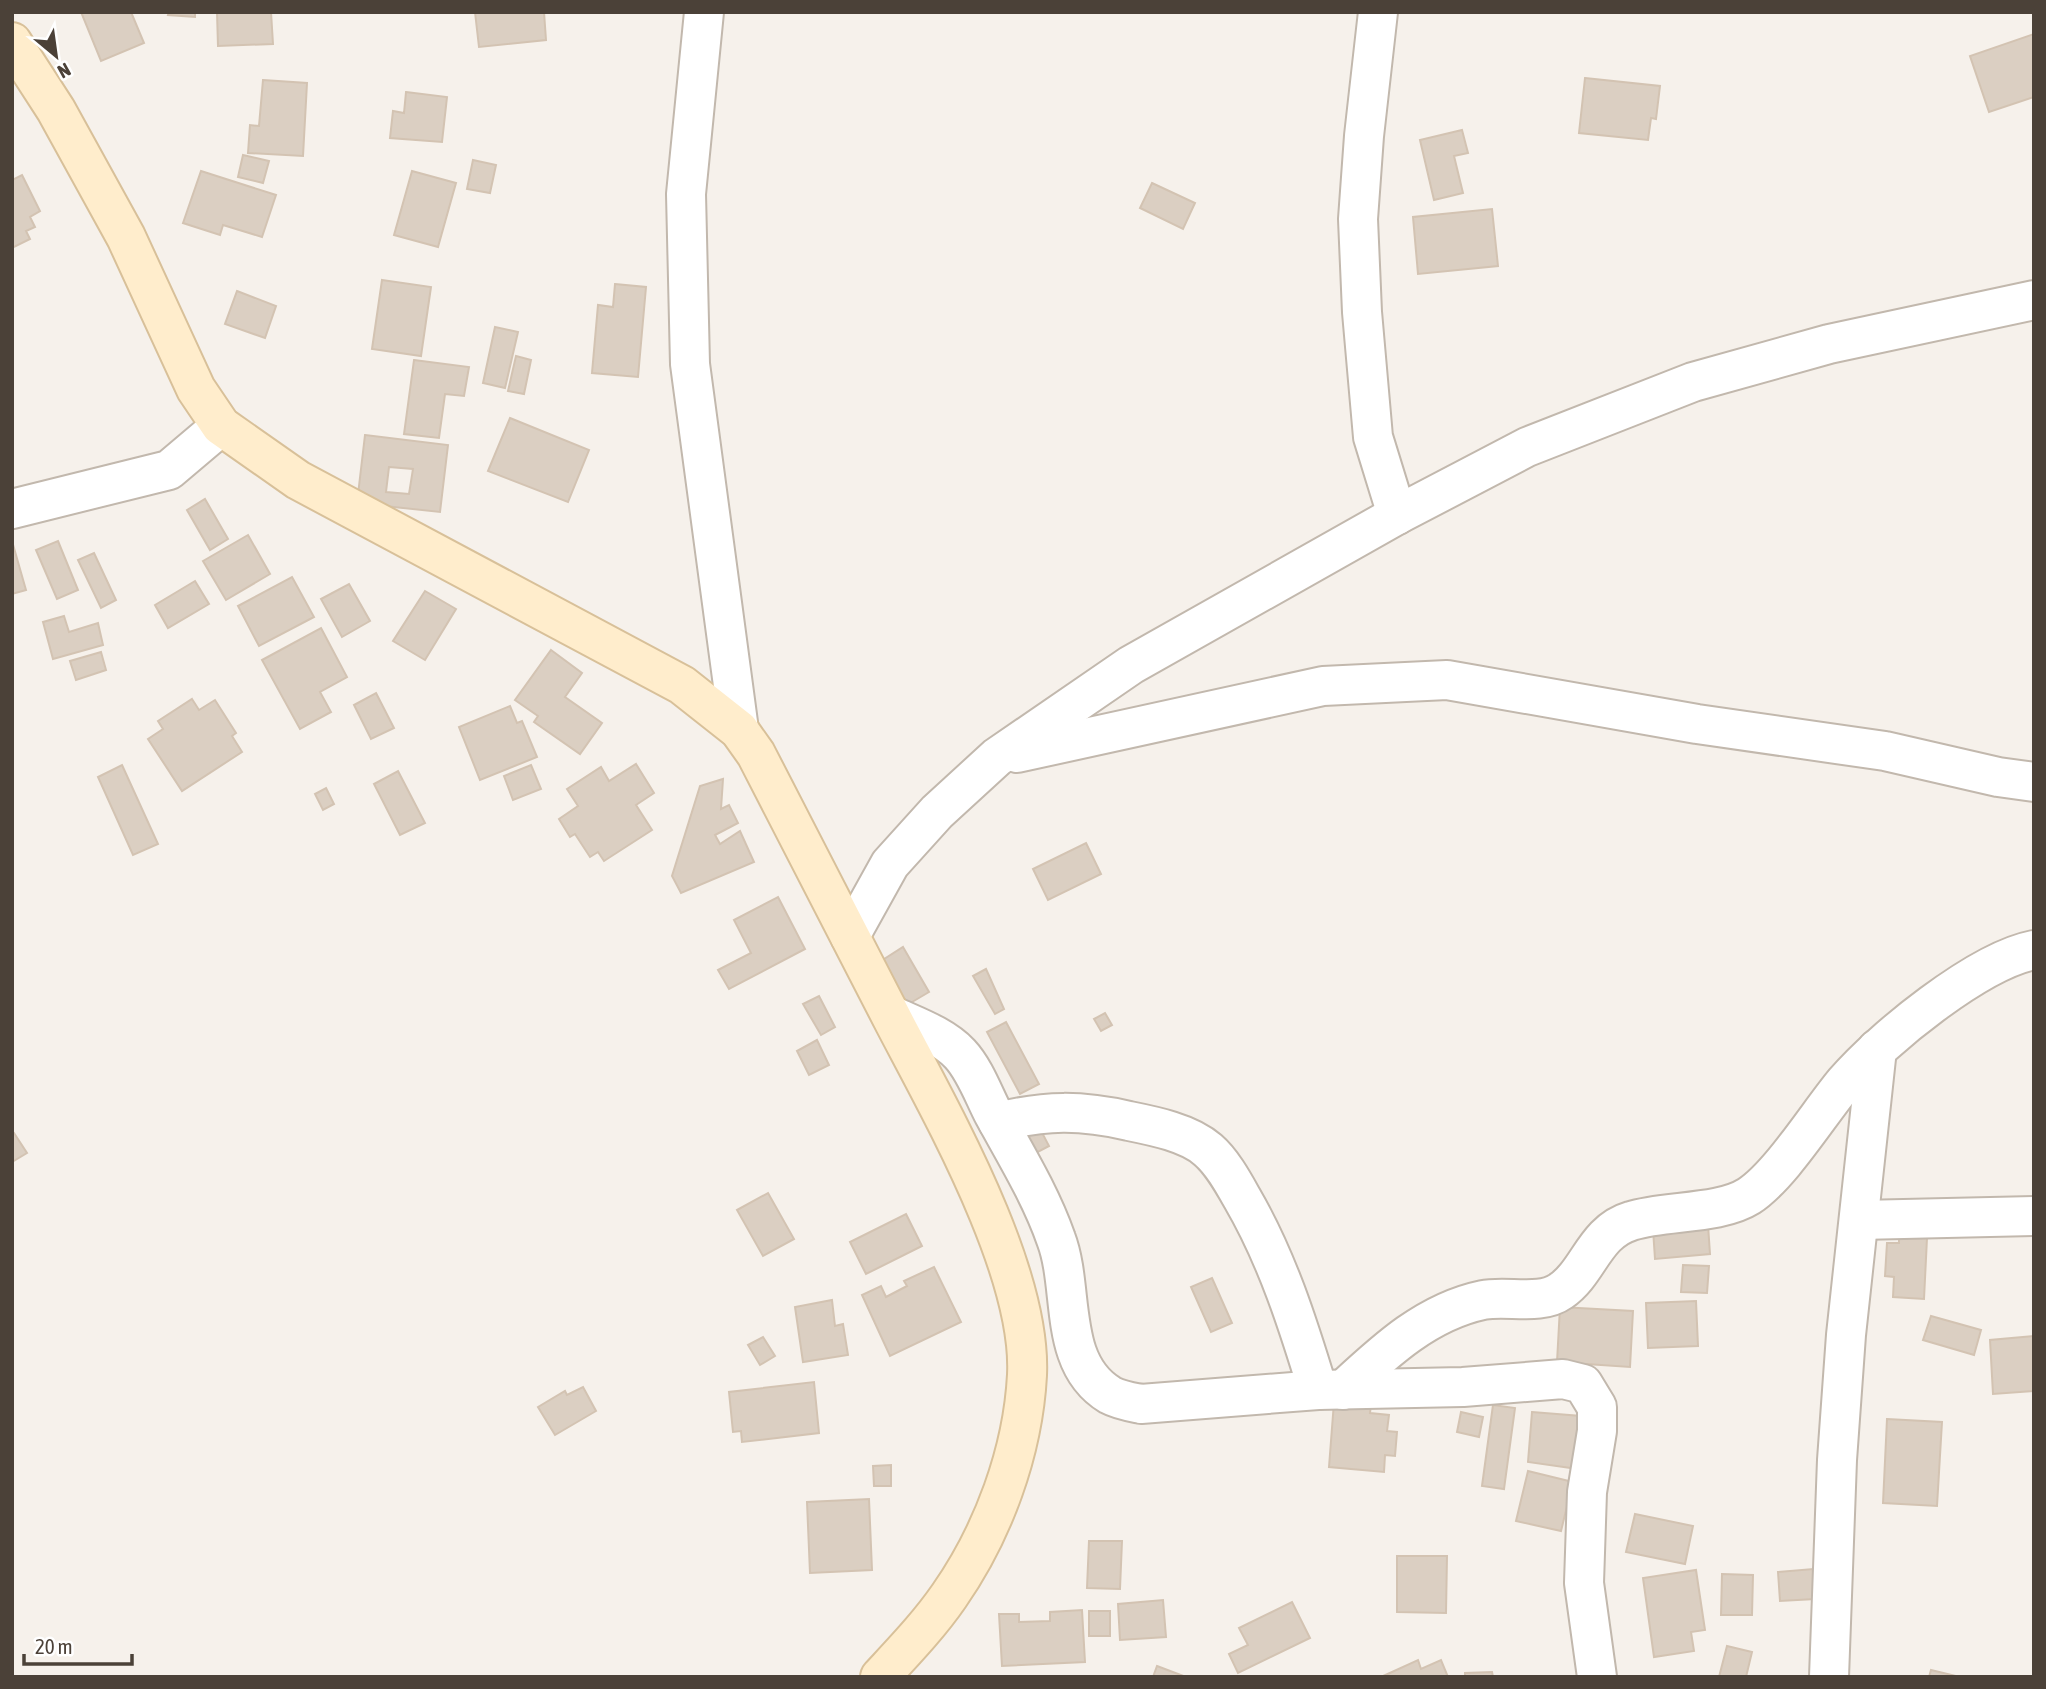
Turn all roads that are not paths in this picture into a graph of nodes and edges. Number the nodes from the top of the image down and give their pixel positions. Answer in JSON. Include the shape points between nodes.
{"nodes":[{"id":1,"x":704,"y":12,"type":"edge"},
{"id":2,"x":1378,"y":12,"type":"edge"},
{"id":3,"x":12,"y":42,"type":"edge"},
{"id":4,"x":2034,"y":300,"type":"edge"},
{"id":5,"x":221,"y":426,"type":"junction"},
{"id":6,"x":12,"y":509,"type":"edge"},
{"id":7,"x":1397,"y":515,"type":"junction"},
{"id":8,"x":739,"y":730,"type":"junction"},
{"id":9,"x":998,"y":757,"type":"junction"},
{"id":10,"x":2034,"y":782,"type":"edge"},
{"id":11,"x":850,"y":936,"type":"junction"},
{"id":12,"x":2034,"y":950,"type":"edge"},
{"id":13,"x":891,"y":1015,"type":"junction"},
{"id":14,"x":1877,"y":1049,"type":"junction"},
{"id":15,"x":998,"y":1122,"type":"junction"},
{"id":16,"x":2034,"y":1216,"type":"edge"},
{"id":17,"x":1860,"y":1220,"type":"junction"},
{"id":18,"x":1331,"y":1390,"type":"junction"},
{"id":19,"x":880,"y":1677,"type":"edge"},
{"id":20,"x":1597,"y":1677,"type":"edge"},
{"id":21,"x":1829,"y":1677,"type":"edge"}],
"edges":[{"from":1,"to":8,"type":"street","via":[[686,194],[690,364]]},
{"from":2,"to":7,"type":"street","via":[[1358,219],[1360,272],[1373,437]]},
{"from":3,"to":5,"type":"street","via":[[56,110],[126,237],[196,389]]},
{"from":4,"to":7,"type":"street","via":[[1829,344],[1692,382],[1527,447]]},
{"from":5,"to":6,"type":"street","via":[[169,470]]},
{"from":5,"to":8,"type":"street","via":[[298,480],[682,685]]},
{"from":7,"to":9,"type":"street","via":[[1131,666]]},
{"from":8,"to":11,"type":"street","via":[[756,754]]},
{"from":9,"to":10,"type":"street","via":[[1323,686],[1447,681],[1885,751]]},
{"from":9,"to":11,"type":"street","via":[[890,863]]},
{"from":11,"to":13,"type":"street"},
{"from":12,"to":14,"type":"street","via":[[2019,953],[1972,979]]},
{"from":13,"to":15,"type":"street","via":[[937,1037],[961,1055]]},
{"from":13,"to":19,"type":"street","via":[[976,1187],[1012,1278],[1022,1313],[1027,1373],[1009,1473],[987,1529],[949,1596]]},
{"from":14,"to":17,"type":"street"},
{"from":14,"to":18,"type":"street","via":[[1750,1195],[1617,1227],[1560,1292],[1485,1299],[1428,1320]]},
{"from":15,"to":18,"type":"street","via":[[1035,1112],[1091,1112],[1182,1136],[1209,1150],[1262,1231]]},
{"from":15,"to":18,"type":"street","via":[[1058,1242],[1071,1331],[1094,1383],[1112,1397],[1141,1404]]},
{"from":16,"to":17,"type":"street"},
{"from":17,"to":21,"type":"street","via":[[1837,1460]]},
{"from":18,"to":20,"type":"street","via":[[1563,1379],[1583,1384],[1597,1407],[1587,1492],[1584,1583]]}]}
